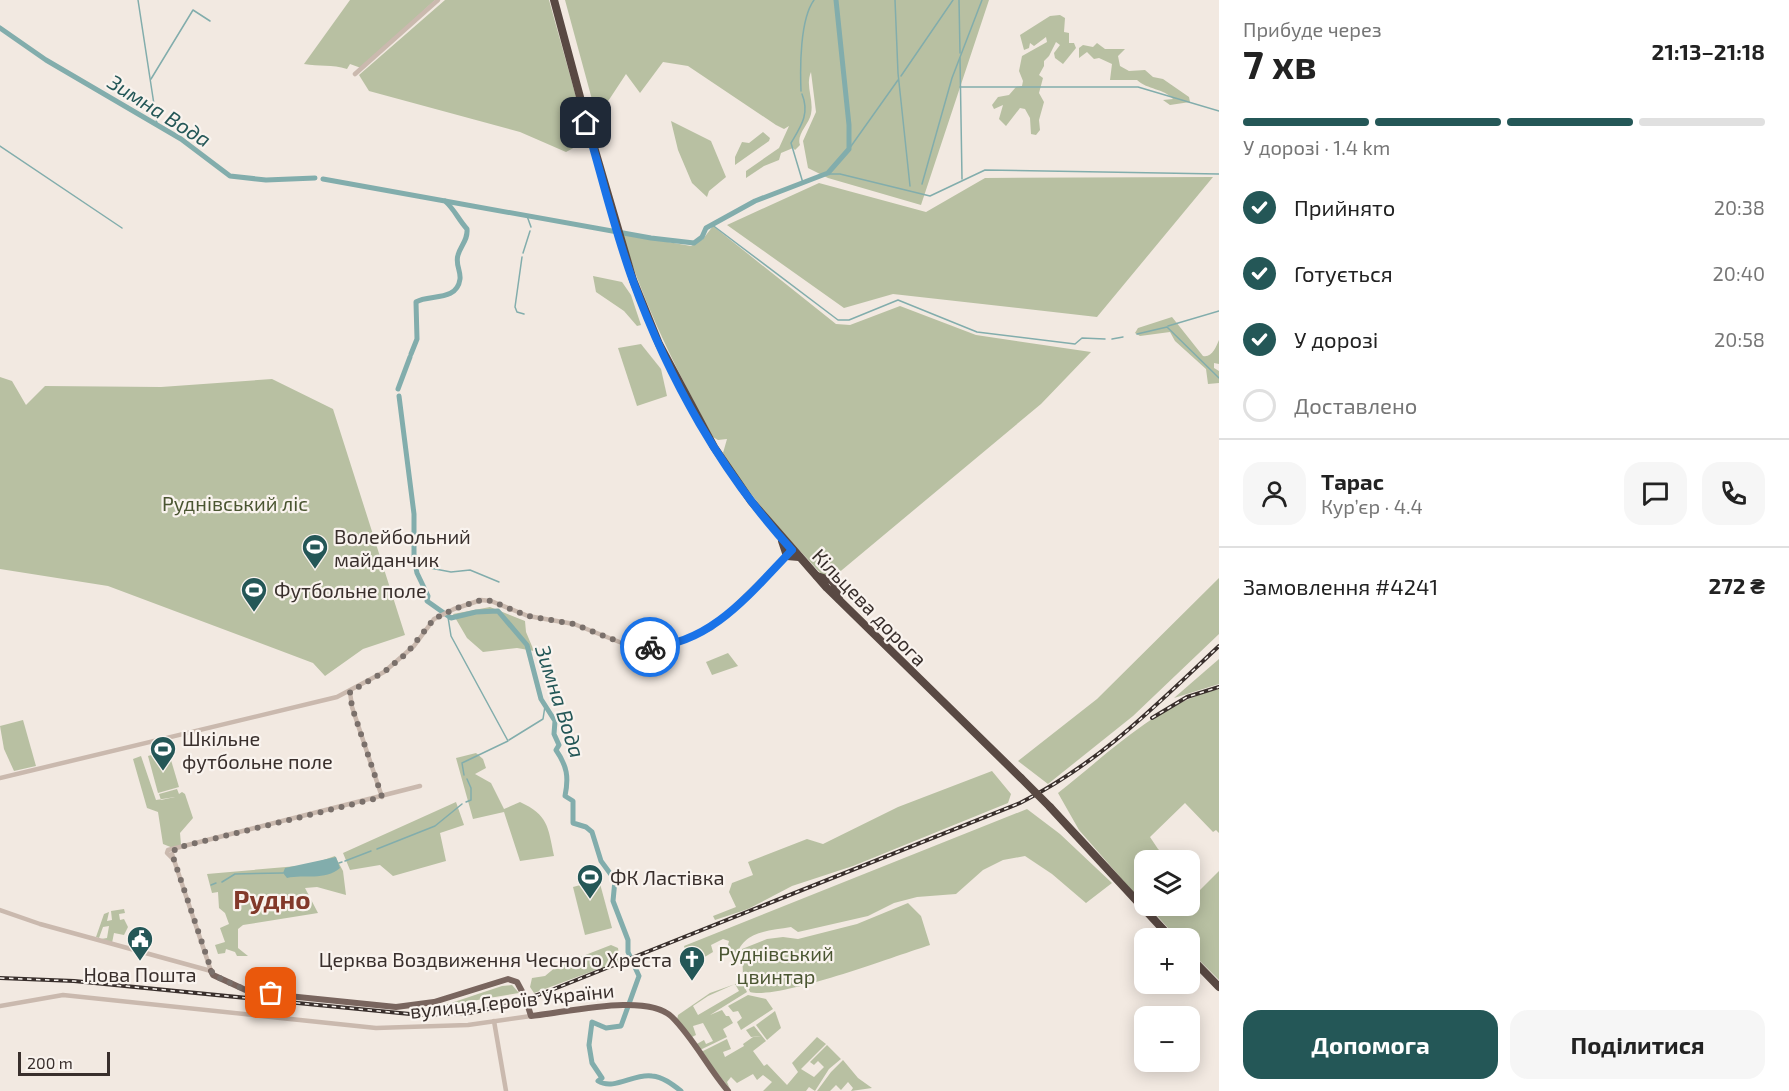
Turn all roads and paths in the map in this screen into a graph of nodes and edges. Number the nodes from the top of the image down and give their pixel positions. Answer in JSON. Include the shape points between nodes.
{"nodes":[{"id":1,"x":438,"y":0,"type":"edge"},
{"id":2,"x":554,"y":0,"type":"edge"},
{"id":3,"x":355,"y":74,"type":"dead end"},
{"id":4,"x":790,"y":553,"type":"junction"},
{"id":5,"x":350,"y":692,"type":"junction"},
{"id":6,"x":0,"y":778,"type":"edge"},
{"id":7,"x":420,"y":786,"type":"dead end"},
{"id":8,"x":382,"y":797,"type":"junction"},
{"id":9,"x":0,"y":910,"type":"edge"},
{"id":10,"x":1162,"y":928,"type":"edge"},
{"id":11,"x":1200,"y":967,"type":"edge"},
{"id":12,"x":211,"y":971,"type":"junction"},
{"id":13,"x":1219,"y":987,"type":"edge"},
{"id":14,"x":0,"y":1006,"type":"edge"},
{"id":15,"x":531,"y":1016,"type":"junction"},
{"id":16,"x":494,"y":1021,"type":"junction"},
{"id":17,"x":506,"y":1091,"type":"edge"},
{"id":18,"x":728,"y":1091,"type":"edge"}],
"edges":[{"from":1,"to":3,"type":"street"},
{"from":2,"to":4,"type":"highway","name":"Кільцева дорога","via":[[620,242],[651,329],[732,475]]},
{"from":4,"to":5,"type":"street","via":[[712,628],[686,640],[661,646],[627,645],[574,624],[528,616],[481,600],[434,619],[414,646],[384,672]]},
{"from":4,"to":10,"type":"highway","name":"Кільцева дорога","bridge":true,"via":[[799,557],[1050,807]]},
{"from":5,"to":6,"type":"street"},
{"from":5,"to":8,"type":"street"},
{"from":7,"to":8,"type":"street"},
{"from":8,"to":12,"type":"street","via":[[171,852]]},
{"from":9,"to":12,"type":"street"},
{"from":11,"to":13,"type":"highway"},
{"from":12,"to":15,"type":"main road","via":[[250,992],[396,1007],[434,1002],[508,979],[516,982]]},
{"from":14,"to":16,"type":"street","name":"вулиця Героїв України","via":[[63,995],[376,1028]]},
{"from":15,"to":16,"type":"street","name":"вулиця Героїв України"},
{"from":15,"to":18,"type":"main road","name":"вулиця Героїв України","via":[[634,1004],[657,1007],[669,1014]]},
{"from":16,"to":17,"type":"street"}]}
